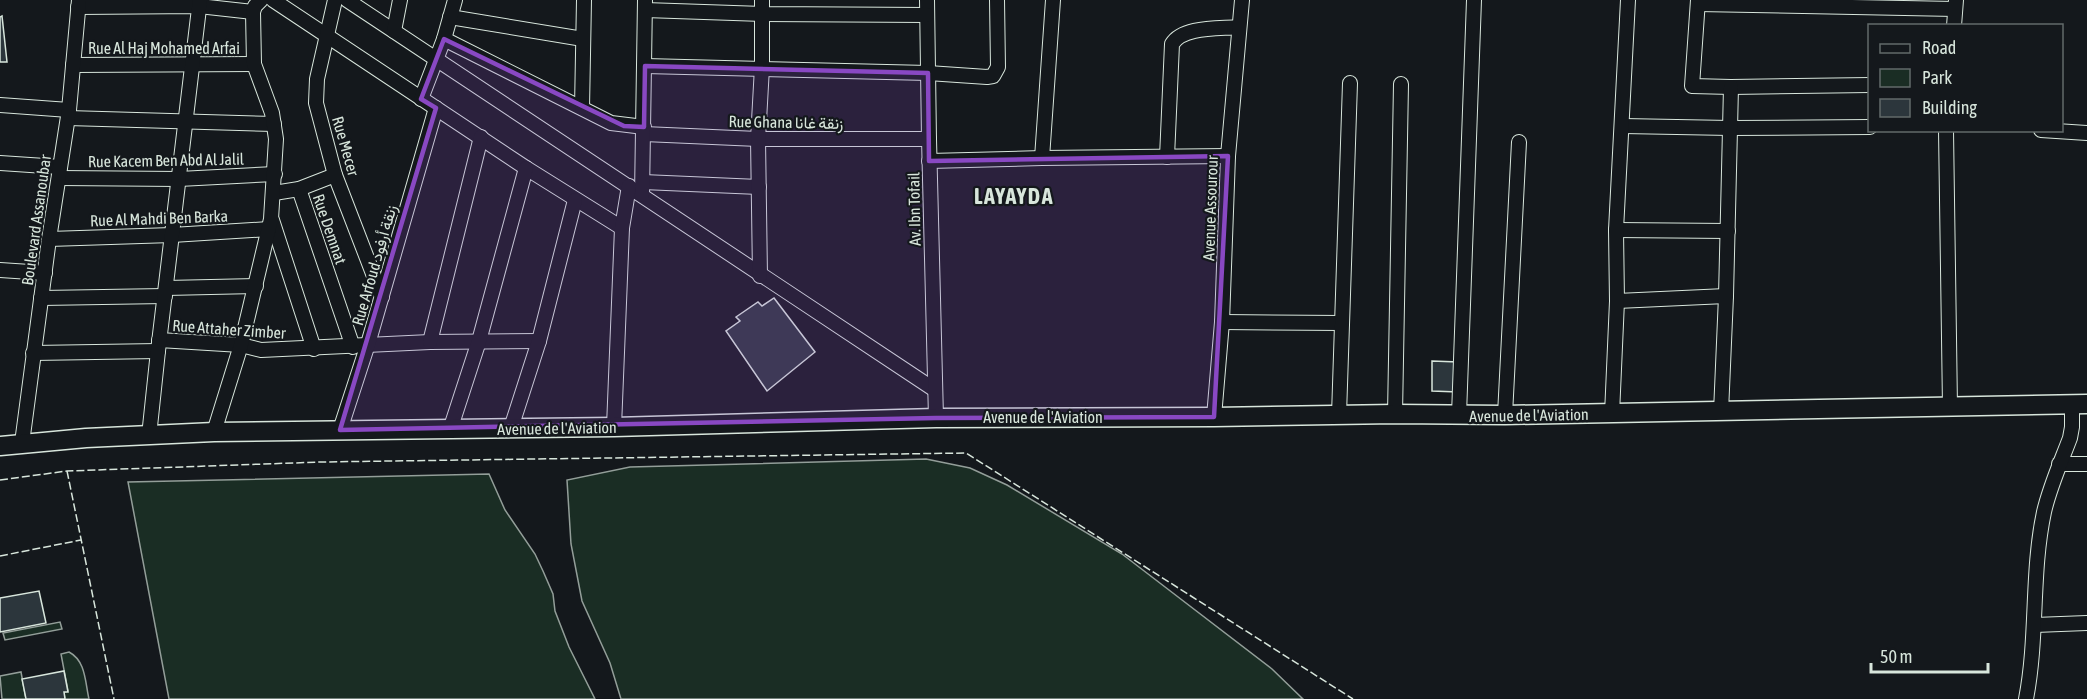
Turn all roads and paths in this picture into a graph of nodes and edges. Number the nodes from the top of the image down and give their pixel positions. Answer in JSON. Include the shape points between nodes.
{"nodes":[{"id":1,"x":261,"y":0,"type":"edge"},
{"id":2,"x":275,"y":0,"type":"edge"},
{"id":3,"x":335,"y":0,"type":"edge"},
{"id":4,"x":347,"y":0,"type":"edge"},
{"id":5,"x":400,"y":0,"type":"edge"},
{"id":6,"x":455,"y":0,"type":"edge"},
{"id":7,"x":584,"y":0,"type":"edge"},
{"id":8,"x":762,"y":0,"type":"edge"},
{"id":9,"x":927,"y":0,"type":"edge"},
{"id":10,"x":997,"y":0,"type":"edge"},
{"id":11,"x":1053,"y":0,"type":"edge"},
{"id":12,"x":1242,"y":0,"type":"edge"},
{"id":13,"x":1474,"y":0,"type":"edge"},
{"id":14,"x":1628,"y":0,"type":"edge"},
{"id":15,"x":1698,"y":2,"type":"edge"},
{"id":16,"x":79,"y":3,"type":"edge"},
{"id":17,"x":200,"y":3,"type":"edge"},
{"id":18,"x":645,"y":5,"type":"edge"},
{"id":19,"x":1955,"y":5,"type":"edge"},
{"id":20,"x":253,"y":12,"type":"junction"},
{"id":21,"x":764,"y":14,"type":"junction"},
{"id":22,"x":927,"y":15,"type":"junction"},
{"id":23,"x":450,"y":17,"type":"junction"},
{"id":24,"x":1954,"y":24,"type":"edge"},
{"id":25,"x":1239,"y":27,"type":"junction"},
{"id":26,"x":394,"y":31,"type":"junction"},
{"id":27,"x":327,"y":37,"type":"junction"},
{"id":28,"x":444,"y":39,"type":"junction"},
{"id":29,"x":583,"y":39,"type":"junction"},
{"id":30,"x":436,"y":58,"type":"junction"},
{"id":31,"x":254,"y":64,"type":"junction"},
{"id":32,"x":74,"y":65,"type":"junction"},
{"id":33,"x":193,"y":65,"type":"junction"},
{"id":34,"x":645,"y":66,"type":"junction"},
{"id":35,"x":762,"y":68,"type":"junction"},
{"id":36,"x":928,"y":73,"type":"junction"},
{"id":37,"x":1350,"y":83,"type":"dead end"},
{"id":38,"x":1401,"y":84,"type":"dead end"},
{"id":39,"x":1868,"y":85,"type":"edge"},
{"id":40,"x":1731,"y":87,"type":"junction"},
{"id":41,"x":421,"y":99,"type":"junction"},
{"id":42,"x":0,"y":105,"type":"edge"},
{"id":43,"x":436,"y":108,"type":"junction"},
{"id":44,"x":582,"y":108,"type":"junction"},
{"id":45,"x":69,"y":114,"type":"junction"},
{"id":46,"x":185,"y":121,"type":"junction"},
{"id":47,"x":274,"y":124,"type":"junction"},
{"id":48,"x":1623,"y":126,"type":"junction"},
{"id":49,"x":1868,"y":127,"type":"edge"},
{"id":50,"x":1730,"y":128,"type":"junction"},
{"id":51,"x":644,"y":130,"type":"junction"},
{"id":52,"x":2063,"y":131,"type":"edge"},
{"id":53,"x":1946,"y":132,"type":"edge"},
{"id":54,"x":2087,"y":133,"type":"edge"},
{"id":55,"x":481,"y":137,"type":"junction"},
{"id":56,"x":758,"y":139,"type":"junction"},
{"id":57,"x":928,"y":139,"type":"junction"},
{"id":58,"x":1519,"y":142,"type":"dead end"},
{"id":59,"x":1228,"y":156,"type":"junction"},
{"id":60,"x":1167,"y":157,"type":"junction"},
{"id":61,"x":1041,"y":158,"type":"junction"},
{"id":62,"x":929,"y":161,"type":"junction"},
{"id":63,"x":0,"y":163,"type":"edge"},
{"id":64,"x":526,"y":168,"type":"junction"},
{"id":65,"x":60,"y":173,"type":"junction"},
{"id":66,"x":275,"y":174,"type":"junction"},
{"id":67,"x":335,"y":175,"type":"junction"},
{"id":68,"x":179,"y":179,"type":"junction"},
{"id":69,"x":629,"y":186,"type":"junction"},
{"id":70,"x":759,"y":187,"type":"junction"},
{"id":71,"x":299,"y":189,"type":"junction"},
{"id":72,"x":642,"y":189,"type":"junction"},
{"id":73,"x":274,"y":194,"type":"junction"},
{"id":74,"x":575,"y":200,"type":"junction"},
{"id":75,"x":270,"y":224,"type":"junction"},
{"id":76,"x":622,"y":228,"type":"junction"},
{"id":77,"x":1616,"y":230,"type":"junction"},
{"id":78,"x":1728,"y":231,"type":"junction"},
{"id":79,"x":172,"y":235,"type":"junction"},
{"id":80,"x":49,"y":238,"type":"junction"},
{"id":81,"x":0,"y":270,"type":"edge"},
{"id":82,"x":45,"y":273,"type":"junction"},
{"id":83,"x":760,"y":276,"type":"junction"},
{"id":84,"x":256,"y":286,"type":"junction"},
{"id":85,"x":166,"y":292,"type":"junction"},
{"id":86,"x":1726,"y":296,"type":"junction"},
{"id":87,"x":382,"y":297,"type":"junction"},
{"id":88,"x":41,"y":298,"type":"junction"},
{"id":89,"x":1617,"y":301,"type":"junction"},
{"id":90,"x":1222,"y":322,"type":"junction"},
{"id":91,"x":1342,"y":323,"type":"junction"},
{"id":92,"x":479,"y":341,"type":"junction"},
{"id":93,"x":539,"y":341,"type":"junction"},
{"id":94,"x":430,"y":342,"type":"junction"},
{"id":95,"x":368,"y":344,"type":"junction"},
{"id":96,"x":158,"y":345,"type":"junction"},
{"id":97,"x":241,"y":345,"type":"junction"},
{"id":98,"x":353,"y":347,"type":"junction"},
{"id":99,"x":314,"y":349,"type":"junction"},
{"id":100,"x":33,"y":353,"type":"junction"},
{"id":101,"x":935,"y":390,"type":"junction"},
{"id":102,"x":2079,"y":404,"type":"edge"},
{"id":103,"x":1950,"y":407,"type":"junction"},
{"id":104,"x":1721,"y":412,"type":"junction"},
{"id":105,"x":1395,"y":414,"type":"junction"},
{"id":106,"x":1612,"y":414,"type":"junction"},
{"id":107,"x":1340,"y":415,"type":"junction"},
{"id":108,"x":1459,"y":415,"type":"junction"},
{"id":109,"x":1505,"y":416,"type":"junction"},
{"id":110,"x":1214,"y":417,"type":"junction"},
{"id":111,"x":936,"y":418,"type":"junction"},
{"id":112,"x":511,"y":428,"type":"junction"},
{"id":113,"x":614,"y":428,"type":"junction"},
{"id":114,"x":340,"y":430,"type":"junction"},
{"id":115,"x":450,"y":430,"type":"junction"},
{"id":116,"x":214,"y":432,"type":"junction"},
{"id":117,"x":149,"y":436,"type":"junction"},
{"id":118,"x":22,"y":443,"type":"junction"},
{"id":119,"x":0,"y":446,"type":"edge"},
{"id":120,"x":2059,"y":464,"type":"junction"},
{"id":121,"x":2087,"y":464,"type":"edge"},
{"id":122,"x":2087,"y":623,"type":"edge"},
{"id":123,"x":2034,"y":625,"type":"junction"},
{"id":124,"x":2026,"y":699,"type":"edge"}],
"edges":[{"from":1,"to":20,"type":"street"},
{"from":2,"to":27,"type":"street"},
{"from":3,"to":27,"type":"street","name":"Rue Mecer"},
{"from":4,"to":26,"type":"street"},
{"from":5,"to":26,"type":"street"},
{"from":6,"to":23,"type":"street"},
{"from":7,"to":29,"type":"street"},
{"from":8,"to":21,"type":"street"},
{"from":9,"to":22,"type":"street","name":"Av. Ibn Tofail"},
{"from":10,"to":36,"type":"street","via":[[997,72],[987,77]]},
{"from":11,"to":61,"type":"street"},
{"from":12,"to":25,"type":"street","name":"Avenue Assourour"},
{"from":13,"to":108,"type":"street"},
{"from":14,"to":48,"type":"street"},
{"from":15,"to":19,"type":"street"},
{"from":15,"to":40,"type":"street","via":[[1692,86]]},
{"from":16,"to":17,"type":"street"},
{"from":16,"to":32,"type":"street","name":"Boulevard Assanoubar"},
{"from":17,"to":20,"type":"street"},
{"from":17,"to":33,"type":"street"},
{"from":18,"to":21,"type":"street"},
{"from":18,"to":34,"type":"street"},
{"from":19,"to":24,"type":"street"},
{"from":20,"to":31,"type":"street"},
{"from":21,"to":22,"type":"street"},
{"from":21,"to":35,"type":"street"},
{"from":22,"to":36,"type":"street","name":"Av. Ibn Tofail"},
{"from":23,"to":28,"type":"street"},
{"from":23,"to":29,"type":"street"},
{"from":25,"to":59,"type":"street","name":"Avenue Assourour"},
{"from":25,"to":60,"type":"street","via":[[1185,32],[1172,44]]},
{"from":26,"to":30,"type":"street"},
{"from":27,"to":41,"type":"street"},
{"from":27,"to":67,"type":"street","name":"Rue Mecer","via":[[315,90]]},
{"from":28,"to":30,"type":"street"},
{"from":28,"to":44,"type":"street","name":"Rue Ghana زنقة غانا"},
{"from":29,"to":44,"type":"street"},
{"from":30,"to":41,"type":"street"},
{"from":30,"to":69,"type":"street"},
{"from":31,"to":33,"type":"street","name":"Rue Al Haj Mohamed Arfai"},
{"from":31,"to":47,"type":"street"},
{"from":32,"to":33,"type":"street","name":"Rue Al Haj Mohamed Arfai"},
{"from":32,"to":45,"type":"street","name":"Boulevard Assanoubar"},
{"from":33,"to":46,"type":"street"},
{"from":34,"to":35,"type":"street"},
{"from":34,"to":51,"type":"street"},
{"from":35,"to":36,"type":"street"},
{"from":35,"to":56,"type":"street"},
{"from":36,"to":57,"type":"street","name":"Av. Ibn Tofail"},
{"from":37,"to":91,"type":"street"},
{"from":38,"to":105,"type":"street"},
{"from":39,"to":40,"type":"street"},
{"from":40,"to":50,"type":"street"},
{"from":41,"to":43,"type":"street"},
{"from":42,"to":45,"type":"street"},
{"from":43,"to":55,"type":"street"},
{"from":43,"to":87,"type":"street","name":"Rue Arfoud زنقة أرفود"},
{"from":44,"to":51,"type":"street","name":"Rue Ghana زنقة غانا","via":[[611,123]]},
{"from":45,"to":46,"type":"street"},
{"from":45,"to":65,"type":"street","name":"Boulevard Assanoubar"},
{"from":46,"to":47,"type":"street"},
{"from":46,"to":68,"type":"street"},
{"from":47,"to":66,"type":"street"},
{"from":48,"to":50,"type":"street"},
{"from":48,"to":77,"type":"street"},
{"from":49,"to":50,"type":"street"},
{"from":50,"to":78,"type":"street"},
{"from":51,"to":56,"type":"street","name":"Rue Ghana زنقة غانا"},
{"from":51,"to":72,"type":"street"},
{"from":52,"to":54,"type":"street"},
{"from":53,"to":103,"type":"street"},
{"from":55,"to":64,"type":"street"},
{"from":55,"to":94,"type":"street"},
{"from":56,"to":57,"type":"street","name":"Rue Ghana زنقة غانا"},
{"from":56,"to":70,"type":"street"},
{"from":57,"to":62,"type":"street","name":"Av. Ibn Tofail"},
{"from":58,"to":109,"type":"street"},
{"from":59,"to":60,"type":"street"},
{"from":59,"to":90,"type":"street","name":"Avenue Assourour"},
{"from":60,"to":61,"type":"street"},
{"from":61,"to":62,"type":"street"},
{"from":62,"to":101,"type":"street","name":"Av. Ibn Tofail"},
{"from":63,"to":65,"type":"street","name":"Rue Kacem Ben Abd Al Jalil"},
{"from":64,"to":74,"type":"street"},
{"from":64,"to":92,"type":"street"},
{"from":65,"to":68,"type":"street","name":"Rue Kacem Ben Abd Al Jalil"},
{"from":65,"to":80,"type":"street","name":"Boulevard Assanoubar"},
{"from":66,"to":68,"type":"street","name":"Rue Kacem Ben Abd Al Jalil"},
{"from":66,"to":73,"type":"street"},
{"from":67,"to":71,"type":"street"},
{"from":67,"to":87,"type":"street","name":"Rue Mecer"},
{"from":68,"to":79,"type":"street"},
{"from":69,"to":72,"type":"street"},
{"from":69,"to":76,"type":"street"},
{"from":70,"to":72,"type":"street"},
{"from":70,"to":83,"type":"street"},
{"from":71,"to":73,"type":"street"},
{"from":71,"to":98,"type":"street","name":"Rue Demnat"},
{"from":72,"to":83,"type":"street"},
{"from":73,"to":75,"type":"street"},
{"from":74,"to":76,"type":"street"},
{"from":74,"to":93,"type":"street"},
{"from":75,"to":79,"type":"street","name":"Rue Al Mahdi Ben Barka"},
{"from":75,"to":84,"type":"street"},
{"from":75,"to":99,"type":"street"},
{"from":76,"to":113,"type":"street"},
{"from":77,"to":78,"type":"street"},
{"from":77,"to":89,"type":"street"},
{"from":78,"to":86,"type":"street"},
{"from":79,"to":80,"type":"street","name":"Rue Al Mahdi Ben Barka"},
{"from":79,"to":85,"type":"street"},
{"from":80,"to":82,"type":"street","name":"Boulevard Assanoubar"},
{"from":81,"to":82,"type":"street"},
{"from":82,"to":88,"type":"street","name":"Boulevard Assanoubar"},
{"from":83,"to":101,"type":"street"},
{"from":84,"to":85,"type":"street"},
{"from":84,"to":97,"type":"street"},
{"from":85,"to":88,"type":"street"},
{"from":85,"to":96,"type":"street"},
{"from":86,"to":89,"type":"street"},
{"from":86,"to":104,"type":"street"},
{"from":87,"to":95,"type":"street","name":"Rue Arfoud زنقة أرفود"},
{"from":88,"to":100,"type":"street","name":"Boulevard Assanoubar"},
{"from":89,"to":106,"type":"street"},
{"from":90,"to":91,"type":"street"},
{"from":90,"to":110,"type":"street","name":"Avenue Assourour"},
{"from":91,"to":107,"type":"street"},
{"from":92,"to":93,"type":"street","name":"Rue Attaher Zimber"},
{"from":92,"to":94,"type":"street","name":"Rue Attaher Zimber"},
{"from":92,"to":115,"type":"street"},
{"from":93,"to":112,"type":"street"},
{"from":94,"to":95,"type":"street","name":"Rue Attaher Zimber"},
{"from":95,"to":98,"type":"street","name":"Rue Attaher Zimber"},
{"from":95,"to":114,"type":"street","name":"Rue Arfoud زنقة أرفود"},
{"from":96,"to":97,"type":"street","name":"Rue Attaher Zimber"},
{"from":96,"to":100,"type":"street","name":"Rue Attaher Zimber"},
{"from":96,"to":117,"type":"street"},
{"from":97,"to":99,"type":"street","name":"Rue Attaher Zimber","via":[[261,350]]},
{"from":97,"to":116,"type":"street"},
{"from":98,"to":99,"type":"street","name":"Rue Attaher Zimber"},
{"from":100,"to":118,"type":"street","name":"Boulevard Assanoubar"},
{"from":101,"to":111,"type":"street","name":"Av. Ibn Tofail"},
{"from":102,"to":103,"type":"street","name":"Avenue de l'Aviation"},
{"from":102,"to":120,"type":"street"},
{"from":103,"to":104,"type":"street","name":"Avenue de l'Aviation"},
{"from":104,"to":106,"type":"street","name":"Avenue de l'Aviation"},
{"from":105,"to":107,"type":"street","name":"Avenue de l'Aviation"},
{"from":105,"to":108,"type":"street","name":"Avenue de l'Aviation"},
{"from":106,"to":109,"type":"street","name":"Avenue de l'Aviation"},
{"from":107,"to":110,"type":"street","name":"Avenue de l'Aviation"},
{"from":108,"to":109,"type":"street","name":"Avenue de l'Aviation"},
{"from":110,"to":111,"type":"street","name":"Avenue de l'Aviation"},
{"from":111,"to":113,"type":"street","name":"Avenue de l'Aviation"},
{"from":112,"to":113,"type":"street","name":"Avenue de l'Aviation"},
{"from":112,"to":115,"type":"street","name":"Avenue de l'Aviation"},
{"from":114,"to":115,"type":"street","name":"Avenue de l'Aviation"},
{"from":114,"to":116,"type":"street","name":"Avenue de l'Aviation"},
{"from":116,"to":117,"type":"street","name":"Avenue de l'Aviation"},
{"from":117,"to":118,"type":"street","name":"Avenue de l'Aviation"},
{"from":118,"to":119,"type":"street","name":"Avenue de l'Aviation"},
{"from":120,"to":121,"type":"street"},
{"from":120,"to":123,"type":"street","via":[[2044,511]]},
{"from":122,"to":123,"type":"street"},
{"from":123,"to":124,"type":"street"}]}
